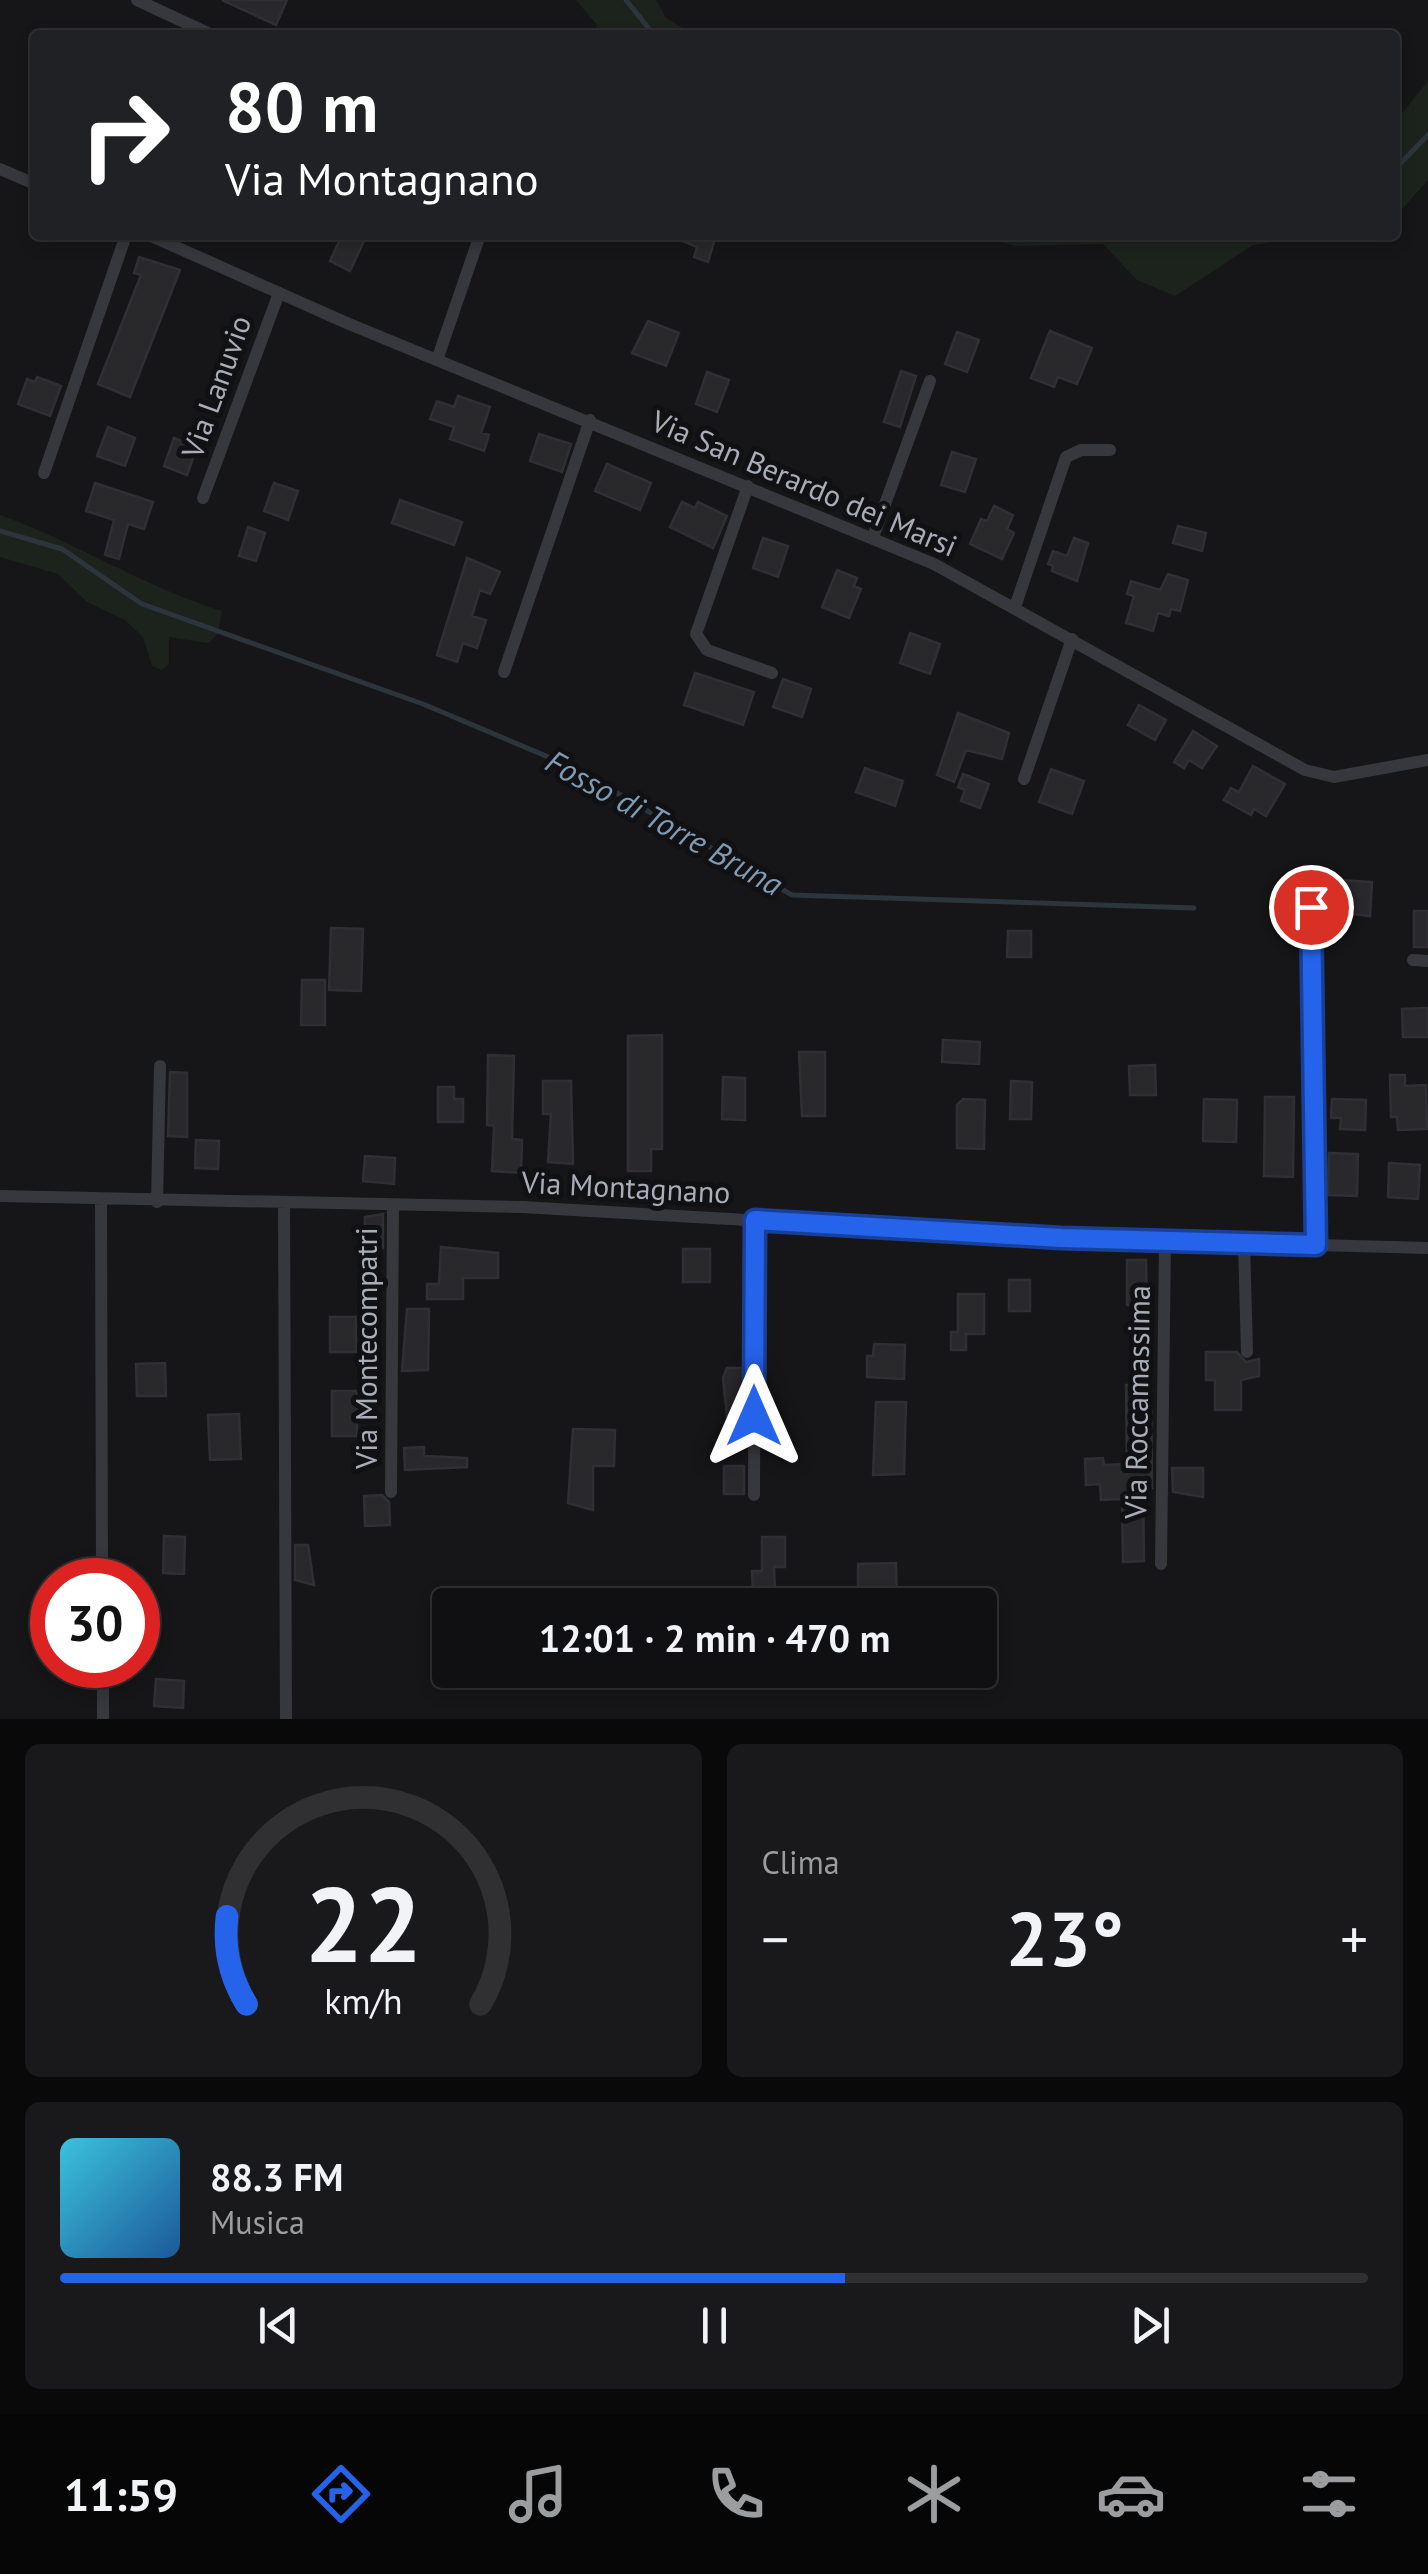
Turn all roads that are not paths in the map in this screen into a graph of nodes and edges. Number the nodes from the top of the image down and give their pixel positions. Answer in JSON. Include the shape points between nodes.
{"nodes":[{"id":1,"x":138,"y":0,"type":"edge"},
{"id":2,"x":201,"y":30,"type":"edge"},
{"id":3,"x":0,"y":169,"type":"edge"},
{"id":4,"x":30,"y":182,"type":"edge"},
{"id":5,"x":124,"y":240,"type":"edge"},
{"id":6,"x":160,"y":240,"type":"edge"},
{"id":7,"x":478,"y":240,"type":"edge"},
{"id":8,"x":279,"y":293,"type":"junction"},
{"id":9,"x":436,"y":360,"type":"junction"},
{"id":10,"x":930,"y":382,"type":"dead end"},
{"id":11,"x":590,"y":420,"type":"junction"},
{"id":12,"x":1110,"y":450,"type":"dead end"},
{"id":13,"x":44,"y":473,"type":"dead end"},
{"id":14,"x":748,"y":486,"type":"junction"},
{"id":15,"x":203,"y":498,"type":"dead end"},
{"id":16,"x":873,"y":537,"type":"junction"},
{"id":17,"x":1015,"y":607,"type":"junction"},
{"id":18,"x":1072,"y":639,"type":"junction"},
{"id":19,"x":504,"y":672,"type":"dead end"},
{"id":20,"x":772,"y":673,"type":"dead end"},
{"id":21,"x":1428,"y":760,"type":"edge"},
{"id":22,"x":1024,"y":779,"type":"dead end"},
{"id":23,"x":1311,"y":907,"type":"dead end"},
{"id":24,"x":160,"y":1066,"type":"dead end"},
{"id":25,"x":0,"y":1196,"type":"edge"},
{"id":26,"x":101,"y":1200,"type":"junction"},
{"id":27,"x":157,"y":1202,"type":"junction"},
{"id":28,"x":284,"y":1204,"type":"junction"},
{"id":29,"x":393,"y":1205,"type":"junction"},
{"id":30,"x":755,"y":1220,"type":"junction"},
{"id":31,"x":1165,"y":1240,"type":"junction"},
{"id":32,"x":1244,"y":1243,"type":"junction"},
{"id":33,"x":1316,"y":1245,"type":"junction"},
{"id":34,"x":1428,"y":1248,"type":"edge"},
{"id":35,"x":1247,"y":1352,"type":"dead end"},
{"id":36,"x":391,"y":1492,"type":"dead end"},
{"id":37,"x":754,"y":1495,"type":"dead end"},
{"id":38,"x":102,"y":1558,"type":"edge"},
{"id":39,"x":1162,"y":1564,"type":"dead end"},
{"id":40,"x":103,"y":1688,"type":"edge"},
{"id":41,"x":103,"y":1719,"type":"edge"},
{"id":42,"x":286,"y":1719,"type":"edge"}],
"edges":[{"from":1,"to":2,"type":"street"},
{"from":3,"to":4,"type":"street"},
{"from":5,"to":13,"type":"street"},
{"from":6,"to":8,"type":"street","name":"Via San Berardo dei Marsi"},
{"from":7,"to":9,"type":"street"},
{"from":8,"to":9,"type":"street","name":"Via San Berardo dei Marsi"},
{"from":8,"to":15,"type":"street","name":"Via Lanuvio"},
{"from":9,"to":11,"type":"street","name":"Via San Berardo dei Marsi"},
{"from":10,"to":16,"type":"street"},
{"from":11,"to":14,"type":"street","name":"Via San Berardo dei Marsi"},
{"from":11,"to":19,"type":"street"},
{"from":12,"to":17,"type":"street","via":[[1066,457]]},
{"from":14,"to":16,"type":"street","name":"Via San Berardo dei Marsi"},
{"from":14,"to":20,"type":"street","via":[[696,634],[707,650]]},
{"from":16,"to":17,"type":"street","name":"Via San Berardo dei Marsi"},
{"from":17,"to":18,"type":"street","name":"Via San Berardo dei Marsi"},
{"from":18,"to":21,"type":"street","name":"Via San Berardo dei Marsi","via":[[1312,773],[1338,776]]},
{"from":18,"to":22,"type":"street"},
{"from":23,"to":33,"type":"street"},
{"from":24,"to":27,"type":"street"},
{"from":25,"to":26,"type":"street","name":"Via Montagnano"},
{"from":26,"to":27,"type":"street","name":"Via Montagnano"},
{"from":26,"to":38,"type":"street"},
{"from":27,"to":28,"type":"street","name":"Via Montagnano"},
{"from":28,"to":29,"type":"street","name":"Via Montagnano"},
{"from":28,"to":42,"type":"street"},
{"from":29,"to":30,"type":"street","name":"Via Montagnano"},
{"from":29,"to":36,"type":"street","name":"Via Montecompatri"},
{"from":30,"to":31,"type":"street","name":"Via Montagnano"},
{"from":30,"to":37,"type":"street"},
{"from":31,"to":32,"type":"street","name":"Via Montagnano"},
{"from":31,"to":39,"type":"street","name":"Via Roccamassima"},
{"from":32,"to":33,"type":"street","name":"Via Montagnano"},
{"from":32,"to":35,"type":"street"},
{"from":33,"to":34,"type":"street","name":"Via Montagnano"},
{"from":40,"to":41,"type":"street"}]}
